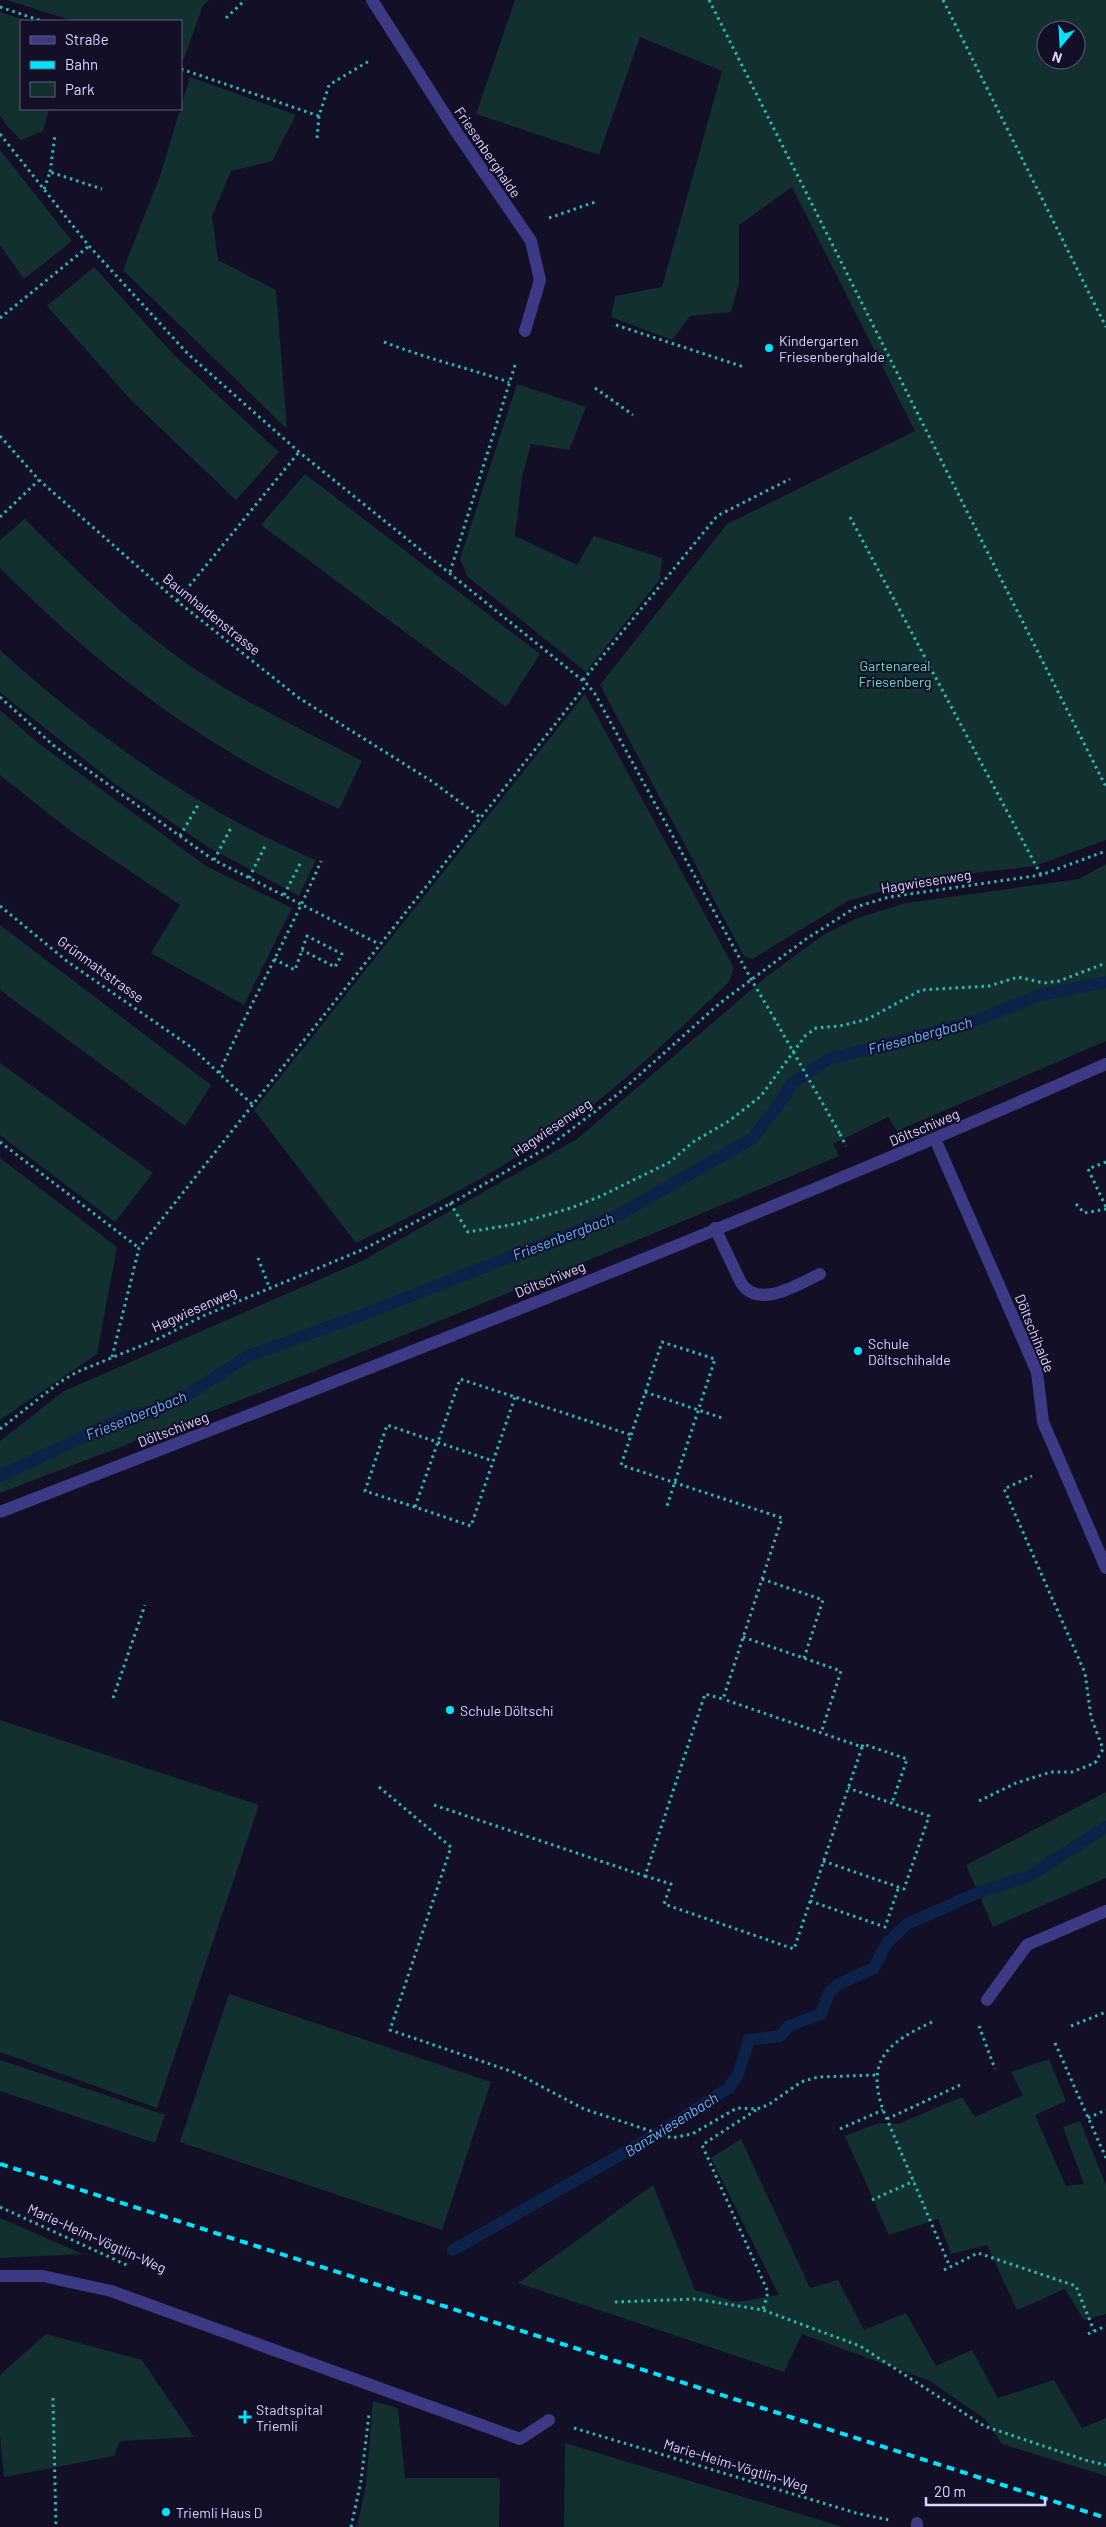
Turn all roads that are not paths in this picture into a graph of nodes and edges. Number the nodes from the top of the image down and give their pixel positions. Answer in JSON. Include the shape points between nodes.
{"nodes":[{"id":1,"x":372,"y":0,"type":"edge"},
{"id":2,"x":525,"y":331,"type":"dead end"},
{"id":3,"x":1106,"y":1064,"type":"edge"},
{"id":4,"x":935,"y":1140,"type":"junction"},
{"id":5,"x":715,"y":1228,"type":"junction"},
{"id":6,"x":820,"y":1274,"type":"dead end"},
{"id":7,"x":0,"y":1512,"type":"edge"},
{"id":8,"x":1106,"y":1568,"type":"edge"},
{"id":9,"x":1106,"y":1911,"type":"edge"},
{"id":10,"x":988,"y":2000,"type":"road end"},
{"id":11,"x":0,"y":2276,"type":"edge"},
{"id":12,"x":549,"y":2420,"type":"road end"}],
"edges":[{"from":1,"to":2,"type":"street","name":"Friesenberghalde","via":[[531,241],[540,280]]},
{"from":3,"to":4,"type":"street","name":"Döltschiweg"},
{"from":4,"to":5,"type":"street","name":"Döltschiweg"},
{"from":4,"to":8,"type":"street","name":"Döltschihalde","via":[[1037,1372],[1043,1422]]},
{"from":5,"to":6,"type":"street","via":[[745,1290],[756,1295],[768,1296]]},
{"from":5,"to":7,"type":"street","name":"Döltschiweg","via":[[329,1385]]},
{"from":9,"to":10,"type":"street","via":[[1027,1945]]},
{"from":11,"to":12,"type":"street","via":[[43,2276],[111,2291],[520,2439]]}]}
